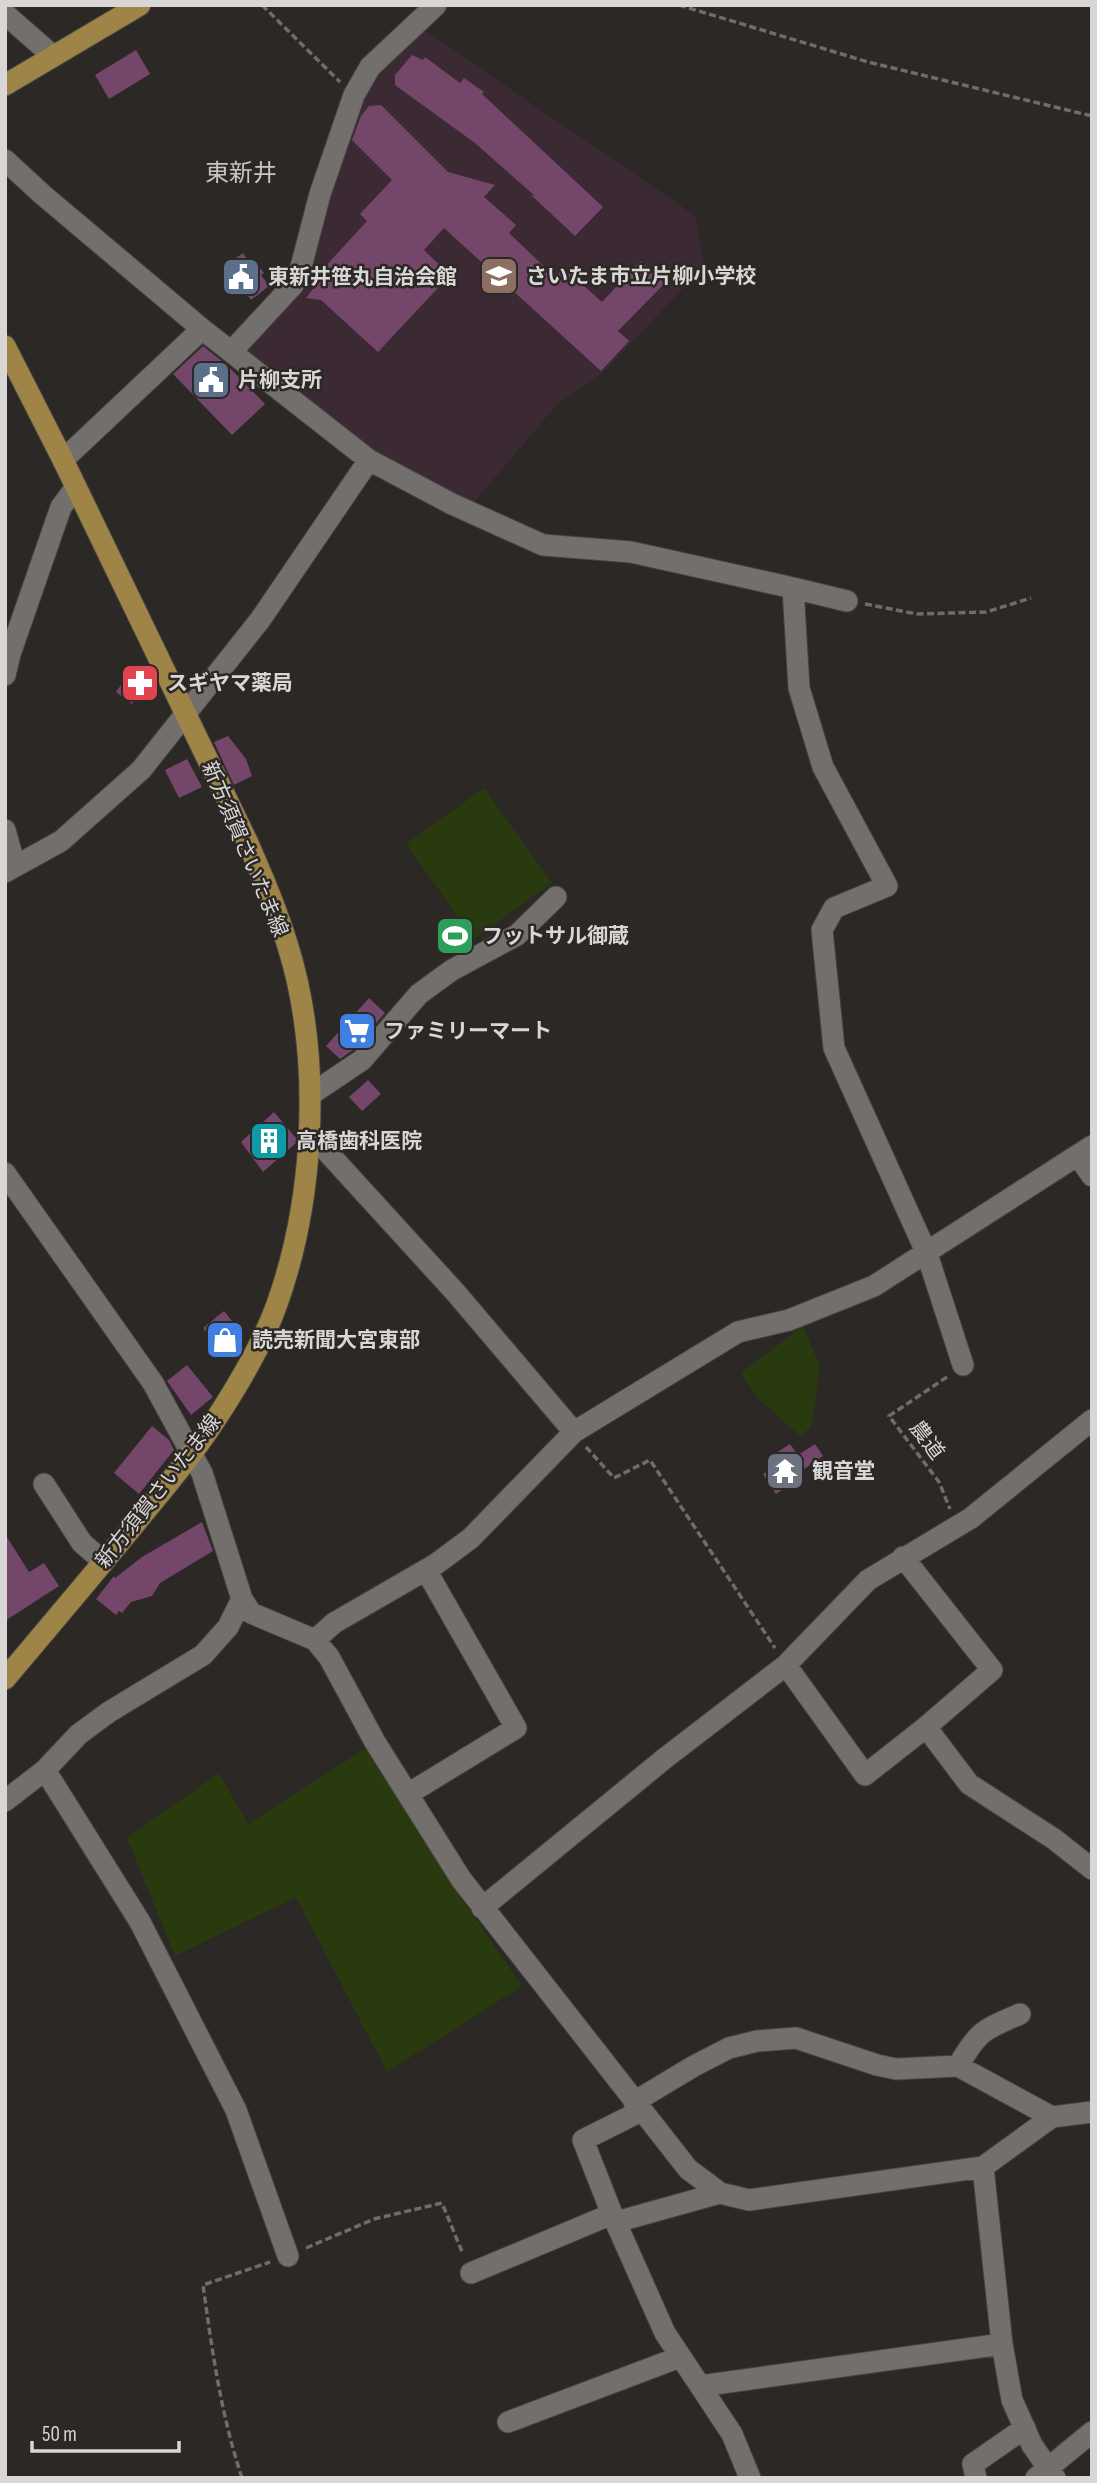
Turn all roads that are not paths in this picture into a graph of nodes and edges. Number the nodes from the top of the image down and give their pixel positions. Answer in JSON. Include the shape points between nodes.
{"nodes":[{"id":1,"x":140,"y":5,"type":"edge"},
{"id":2,"x":436,"y":5,"type":"edge"},
{"id":3,"x":5,"y":14,"type":"edge"},
{"id":4,"x":52,"y":56,"type":"junction"},
{"id":5,"x":5,"y":85,"type":"edge"},
{"id":6,"x":5,"y":160,"type":"edge"},
{"id":7,"x":202,"y":329,"type":"junction"},
{"id":8,"x":6,"y":349,"type":"edge"},
{"id":9,"x":232,"y":351,"type":"junction"},
{"id":10,"x":63,"y":460,"type":"junction"},
{"id":11,"x":369,"y":460,"type":"junction"},
{"id":12,"x":76,"y":487,"type":"junction"},
{"id":13,"x":793,"y":588,"type":"junction"},
{"id":14,"x":847,"y":601,"type":"road end"},
{"id":15,"x":5,"y":675,"type":"edge"},
{"id":16,"x":186,"y":715,"type":"junction"},
{"id":17,"x":5,"y":830,"type":"edge"},
{"id":18,"x":10,"y":869,"type":"edge"},
{"id":19,"x":556,"y":897,"type":"dead end"},
{"id":20,"x":310,"y":1095,"type":"junction"},
{"id":21,"x":309,"y":1132,"type":"junction"},
{"id":22,"x":1085,"y":1151,"type":"edge"},
{"id":23,"x":5,"y":1173,"type":"edge"},
{"id":24,"x":1092,"y":1176,"type":"edge"},
{"id":25,"x":927,"y":1254,"type":"junction"},
{"id":26,"x":963,"y":1366,"type":"road end"},
{"id":27,"x":1092,"y":1420,"type":"edge"},
{"id":28,"x":574,"y":1432,"type":"junction"},
{"id":29,"x":192,"y":1455,"type":"junction"},
{"id":30,"x":44,"y":1485,"type":"dead end"},
{"id":31,"x":902,"y":1558,"type":"junction"},
{"id":32,"x":104,"y":1562,"type":"junction"},
{"id":33,"x":426,"y":1570,"type":"junction"},
{"id":34,"x":242,"y":1599,"type":"junction"},
{"id":35,"x":315,"y":1640,"type":"junction"},
{"id":36,"x":786,"y":1665,"type":"junction"},
{"id":37,"x":5,"y":1679,"type":"edge"},
{"id":38,"x":926,"y":1727,"type":"junction"},
{"id":39,"x":45,"y":1770,"type":"junction"},
{"id":40,"x":408,"y":1794,"type":"junction"},
{"id":41,"x":5,"y":1801,"type":"edge"},
{"id":42,"x":1092,"y":1869,"type":"edge"},
{"id":43,"x":482,"y":1908,"type":"junction"},
{"id":44,"x":1020,"y":2014,"type":"dead end"},
{"id":45,"x":958,"y":2066,"type":"junction"},
{"id":46,"x":638,"y":2107,"type":"junction"},
{"id":47,"x":1092,"y":2112,"type":"edge"},
{"id":48,"x":1052,"y":2117,"type":"junction"},
{"id":49,"x":983,"y":2167,"type":"junction"},
{"id":50,"x":720,"y":2193,"type":"junction"},
{"id":51,"x":614,"y":2218,"type":"junction"},
{"id":52,"x":288,"y":2256,"type":"road end"},
{"id":53,"x":471,"y":2273,"type":"road end"},
{"id":54,"x":1002,"y":2344,"type":"junction"},
{"id":55,"x":680,"y":2357,"type":"junction"},
{"id":56,"x":700,"y":2386,"type":"junction"},
{"id":57,"x":508,"y":2422,"type":"dead end"},
{"id":58,"x":1025,"y":2428,"type":"junction"},
{"id":59,"x":1092,"y":2432,"type":"edge"},
{"id":60,"x":1046,"y":2475,"type":"edge"},
{"id":61,"x":750,"y":2478,"type":"edge"},
{"id":62,"x":976,"y":2478,"type":"edge"}],
"edges":[{"from":1,"to":4,"type":"main road"},
{"from":2,"to":9,"type":"street","via":[[370,67],[354,95],[293,285]]},
{"from":3,"to":4,"type":"street"},
{"from":4,"to":5,"type":"main road"},
{"from":6,"to":7,"type":"street"},
{"from":7,"to":9,"type":"street"},
{"from":7,"to":10,"type":"street"},
{"from":8,"to":10,"type":"main road","name":"新方須賀さいたま線"},
{"from":9,"to":11,"type":"street"},
{"from":10,"to":12,"type":"main road","name":"新方須賀さいたま線"},
{"from":11,"to":13,"type":"street","via":[[543,545],[631,552]]},
{"from":11,"to":16,"type":"street","via":[[260,620]]},
{"from":12,"to":15,"type":"street","via":[[61,507]]},
{"from":12,"to":16,"type":"main road","name":"新方須賀さいたま線"},
{"from":13,"to":14,"type":"street"},
{"from":13,"to":25,"type":"street","via":[[799,688],[823,767],[887,886],[834,908],[822,930],[834,1048]]},
{"from":16,"to":18,"type":"street","via":[[141,770],[106,802],[61,841]]},
{"from":16,"to":20,"type":"main road","name":"新方須賀さいたま線","via":[[247,841],[284,935],[305,1020]]},
{"from":17,"to":18,"type":"street"},
{"from":19,"to":20,"type":"street","via":[[517,935],[452,970],[419,994],[362,1060]]},
{"from":20,"to":21,"type":"main road","name":"新方須賀さいたま線"},
{"from":21,"to":28,"type":"street","via":[[456,1293]]},
{"from":21,"to":29,"type":"main road","name":"新方須賀さいたま線","via":[[299,1221],[276,1305],[234,1389]]},
{"from":22,"to":24,"type":"street"},
{"from":22,"to":25,"type":"street"},
{"from":23,"to":29,"type":"street","via":[[153,1384]]},
{"from":25,"to":26,"type":"street"},
{"from":25,"to":28,"type":"street","via":[[874,1286],[789,1320],[738,1332]]},
{"from":27,"to":31,"type":"street","via":[[971,1518]]},
{"from":28,"to":33,"type":"street","via":[[471,1538]]},
{"from":29,"to":32,"type":"main road","name":"新方須賀さいたま線"},
{"from":29,"to":34,"type":"street","via":[[202,1473]]},
{"from":30,"to":32,"type":"street","via":[[82,1543]]},
{"from":31,"to":36,"type":"street","via":[[868,1580]]},
{"from":31,"to":38,"type":"street","via":[[992,1670]]},
{"from":32,"to":37,"type":"main road","name":"新方須賀さいたま線"},
{"from":33,"to":35,"type":"street","via":[[334,1623]]},
{"from":33,"to":40,"type":"street","via":[[516,1728]]},
{"from":34,"to":35,"type":"street","via":[[251,1613]]},
{"from":34,"to":39,"type":"street","via":[[228,1628],[203,1655],[108,1712]]},
{"from":35,"to":40,"type":"street"},
{"from":36,"to":38,"type":"street","via":[[865,1775]]},
{"from":36,"to":43,"type":"street"},
{"from":38,"to":42,"type":"street","via":[[970,1784]]},
{"from":39,"to":41,"type":"street"},
{"from":39,"to":52,"type":"street","via":[[140,1922],[236,2110]]},
{"from":40,"to":43,"type":"street"},
{"from":43,"to":46,"type":"street"},
{"from":44,"to":45,"type":"street","via":[[985,2029]]},
{"from":45,"to":46,"type":"street","via":[[896,2069],[796,2038],[757,2041],[729,2048],[694,2066]]},
{"from":45,"to":48,"type":"street"},
{"from":46,"to":50,"type":"street","via":[[688,2169]]},
{"from":46,"to":51,"type":"street","via":[[583,2140]]},
{"from":47,"to":48,"type":"street"},
{"from":48,"to":49,"type":"street"},
{"from":49,"to":50,"type":"street","via":[[748,2200]]},
{"from":49,"to":54,"type":"street"},
{"from":50,"to":51,"type":"street"},
{"from":51,"to":53,"type":"street"},
{"from":51,"to":55,"type":"street"},
{"from":54,"to":56,"type":"street"},
{"from":54,"to":58,"type":"street","via":[[1012,2400]]},
{"from":55,"to":56,"type":"street"},
{"from":55,"to":57,"type":"street"},
{"from":56,"to":61,"type":"street","via":[[732,2434]]},
{"from":58,"to":60,"type":"street"},
{"from":58,"to":62,"type":"street","via":[[974,2464]]},
{"from":59,"to":60,"type":"street"}]}
